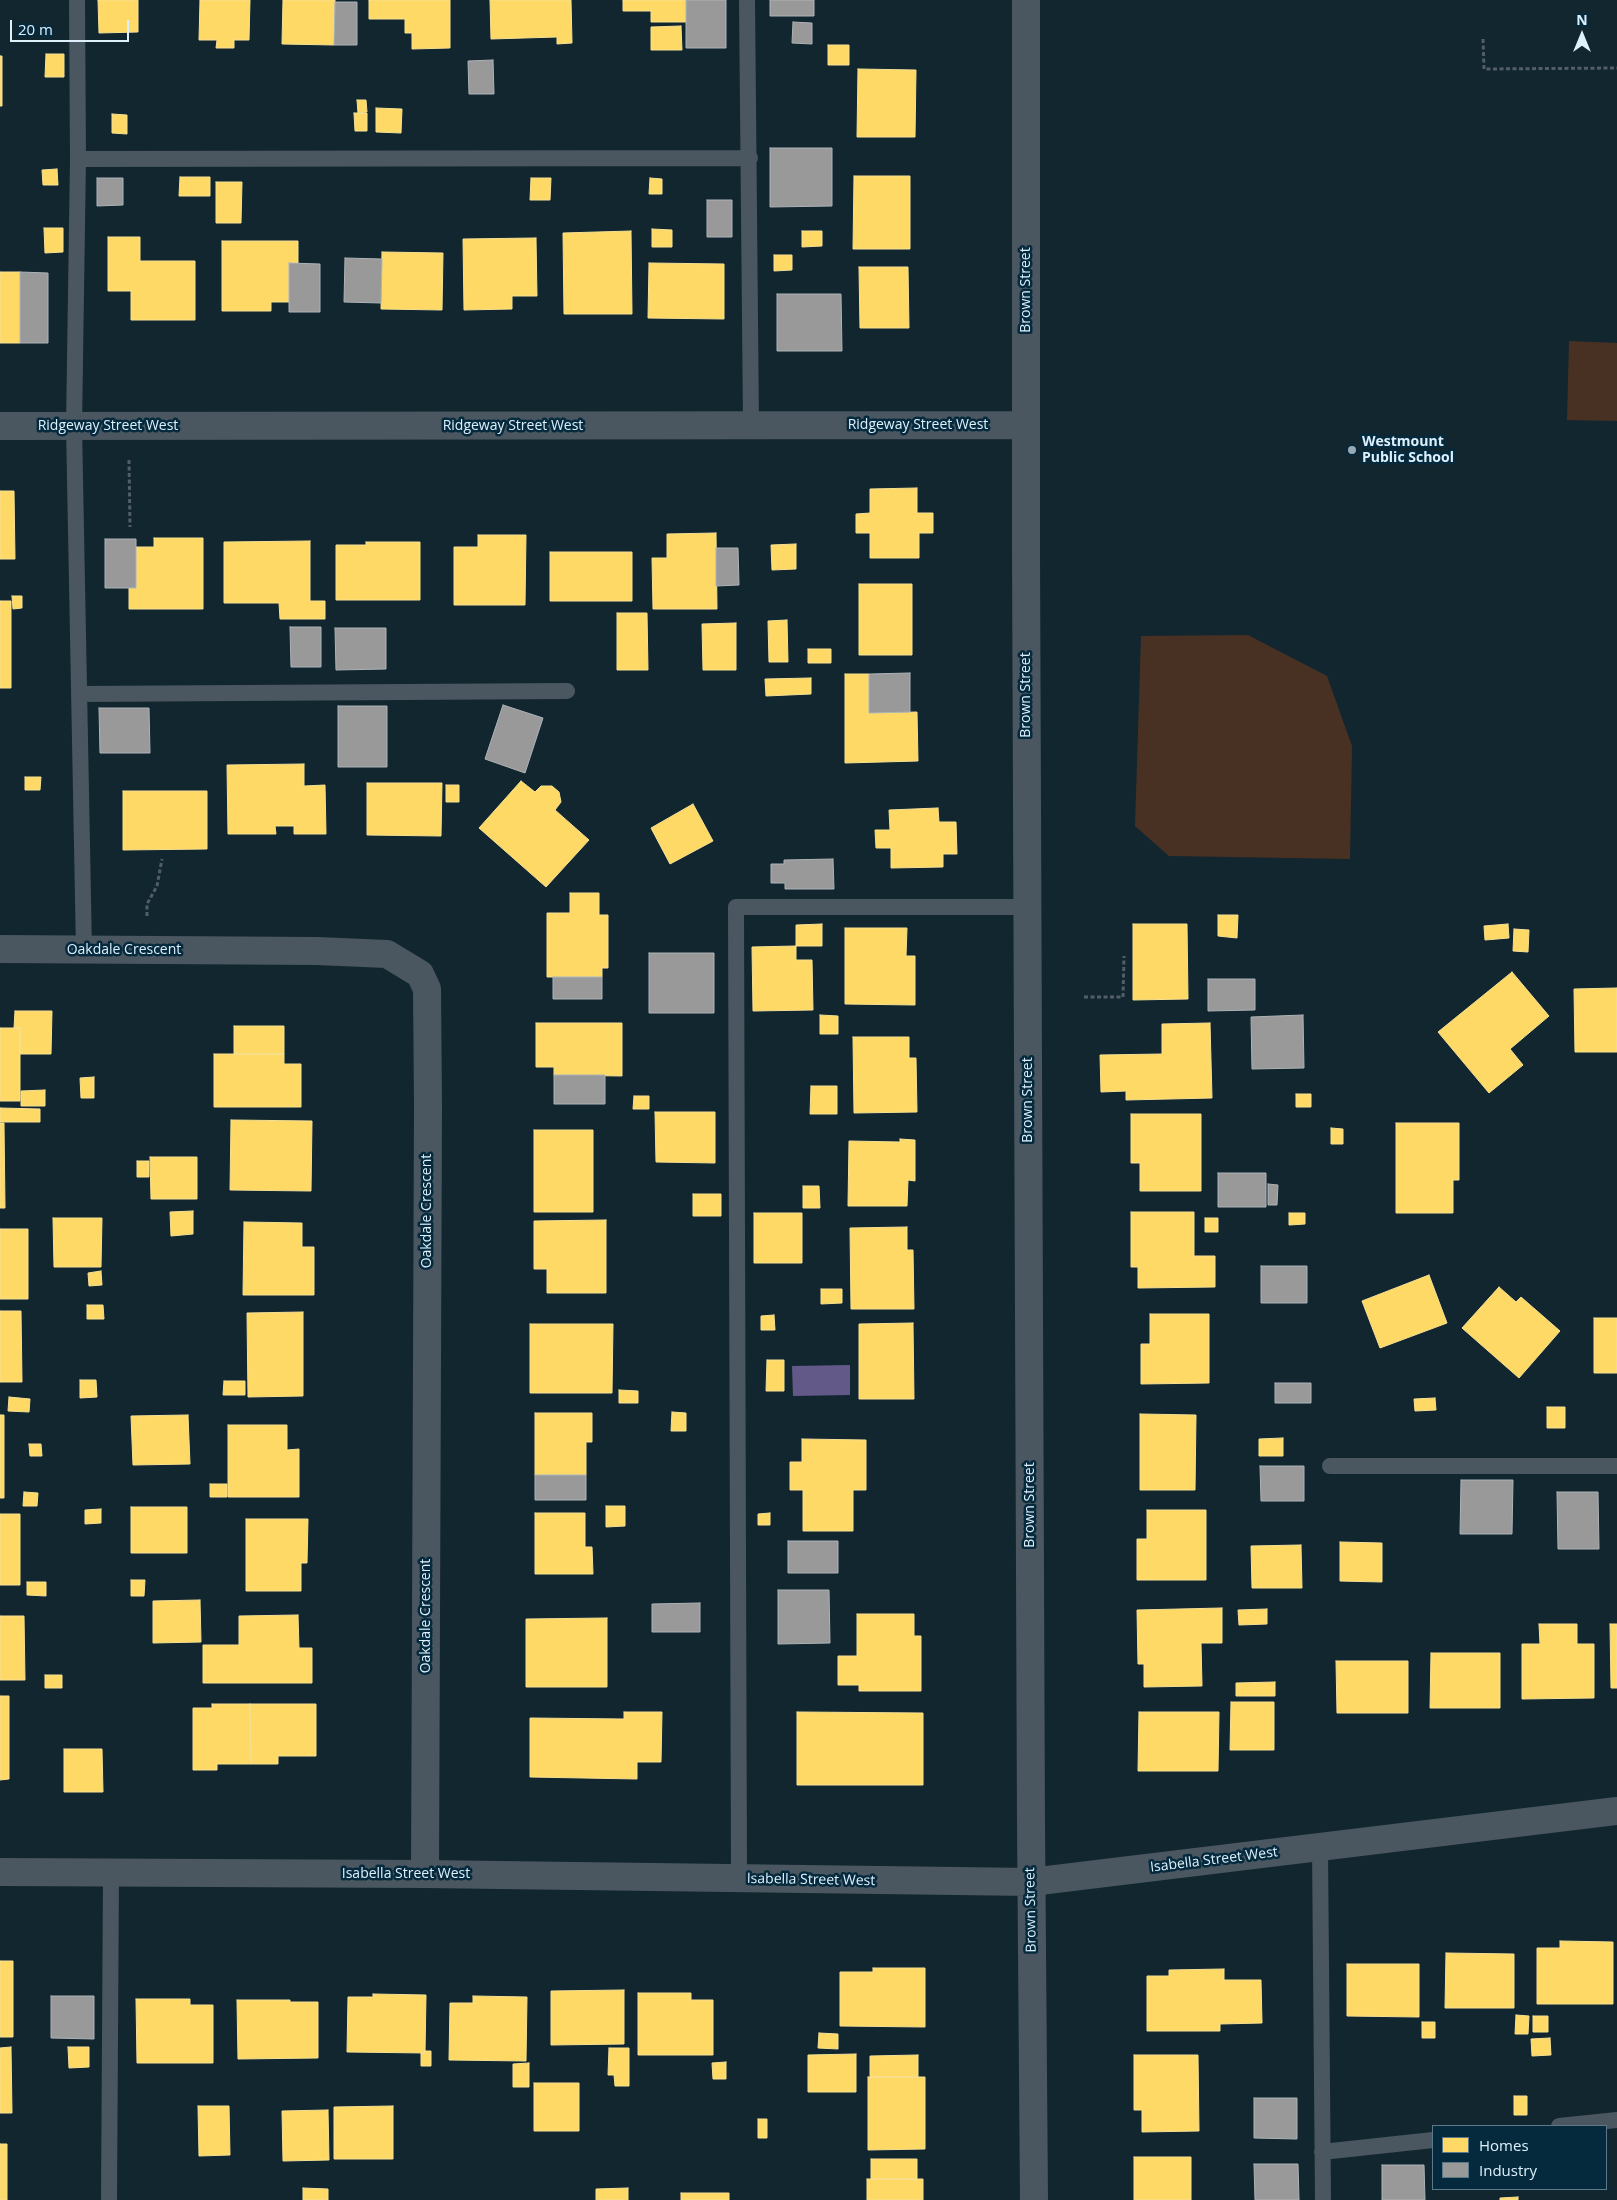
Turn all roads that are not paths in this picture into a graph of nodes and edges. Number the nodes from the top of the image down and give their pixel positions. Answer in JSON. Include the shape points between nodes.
{"nodes":[{"id":1,"x":77,"y":0,"type":"edge"},
{"id":2,"x":747,"y":0,"type":"edge"},
{"id":3,"x":1026,"y":0,"type":"edge"},
{"id":4,"x":750,"y":158,"type":"junction"},
{"id":5,"x":78,"y":159,"type":"junction"},
{"id":6,"x":751,"y":425,"type":"junction"},
{"id":7,"x":1025,"y":425,"type":"junction"},
{"id":8,"x":0,"y":426,"type":"edge"},
{"id":9,"x":74,"y":426,"type":"junction"},
{"id":10,"x":567,"y":691,"type":"dead end"},
{"id":11,"x":79,"y":694,"type":"junction"},
{"id":12,"x":1028,"y":907,"type":"junction"},
{"id":13,"x":0,"y":949,"type":"edge"},
{"id":14,"x":84,"y":950,"type":"junction"},
{"id":15,"x":1330,"y":1466,"type":"dead end"},
{"id":16,"x":1617,"y":1466,"type":"edge"},
{"id":17,"x":1617,"y":1812,"type":"edge"},
{"id":18,"x":1320,"y":1847,"type":"junction"},
{"id":19,"x":0,"y":1872,"type":"edge"},
{"id":20,"x":111,"y":1873,"type":"junction"},
{"id":21,"x":425,"y":1874,"type":"junction"},
{"id":22,"x":738,"y":1879,"type":"junction"},
{"id":23,"x":1031,"y":1882,"type":"junction"},
{"id":24,"x":1617,"y":2120,"type":"edge"},
{"id":25,"x":1569,"y":2125,"type":"edge"},
{"id":26,"x":1432,"y":2140,"type":"edge"},
{"id":27,"x":1322,"y":2152,"type":"junction"},
{"id":28,"x":109,"y":2200,"type":"edge"},
{"id":29,"x":1034,"y":2200,"type":"edge"},
{"id":30,"x":1323,"y":2200,"type":"edge"}],
"edges":[{"from":1,"to":5,"type":"lane"},
{"from":2,"to":4,"type":"lane"},
{"from":3,"to":7,"type":"street","name":"Brown Street"},
{"from":4,"to":5,"type":"lane"},
{"from":4,"to":6,"type":"lane"},
{"from":5,"to":9,"type":"lane"},
{"from":6,"to":7,"type":"street","name":"Ridgeway Street West"},
{"from":6,"to":9,"type":"street","name":"Ridgeway Street West"},
{"from":7,"to":12,"type":"street","name":"Brown Street"},
{"from":8,"to":9,"type":"street","name":"Ridgeway Street West"},
{"from":9,"to":11,"type":"lane"},
{"from":10,"to":11,"type":"lane"},
{"from":11,"to":14,"type":"lane"},
{"from":12,"to":22,"type":"lane","via":[[736,907]]},
{"from":12,"to":23,"type":"street","name":"Brown Street"},
{"from":13,"to":14,"type":"street","name":"Oakdale Crescent"},
{"from":14,"to":21,"type":"street","name":"Oakdale Crescent","via":[[387,954],[420,974],[427,990]]},
{"from":15,"to":16,"type":"lane"},
{"from":17,"to":18,"type":"street","name":"Isabella Street West"},
{"from":18,"to":23,"type":"street","name":"Isabella Street West"},
{"from":18,"to":27,"type":"lane"},
{"from":19,"to":20,"type":"street","name":"Isabella Street West"},
{"from":20,"to":21,"type":"street","name":"Isabella Street West"},
{"from":20,"to":28,"type":"lane"},
{"from":21,"to":22,"type":"street","name":"Isabella Street West"},
{"from":22,"to":23,"type":"street","name":"Isabella Street West"},
{"from":23,"to":29,"type":"street","name":"Brown Street"},
{"from":24,"to":25,"type":"lane"},
{"from":26,"to":27,"type":"lane"},
{"from":27,"to":30,"type":"lane"}]}
